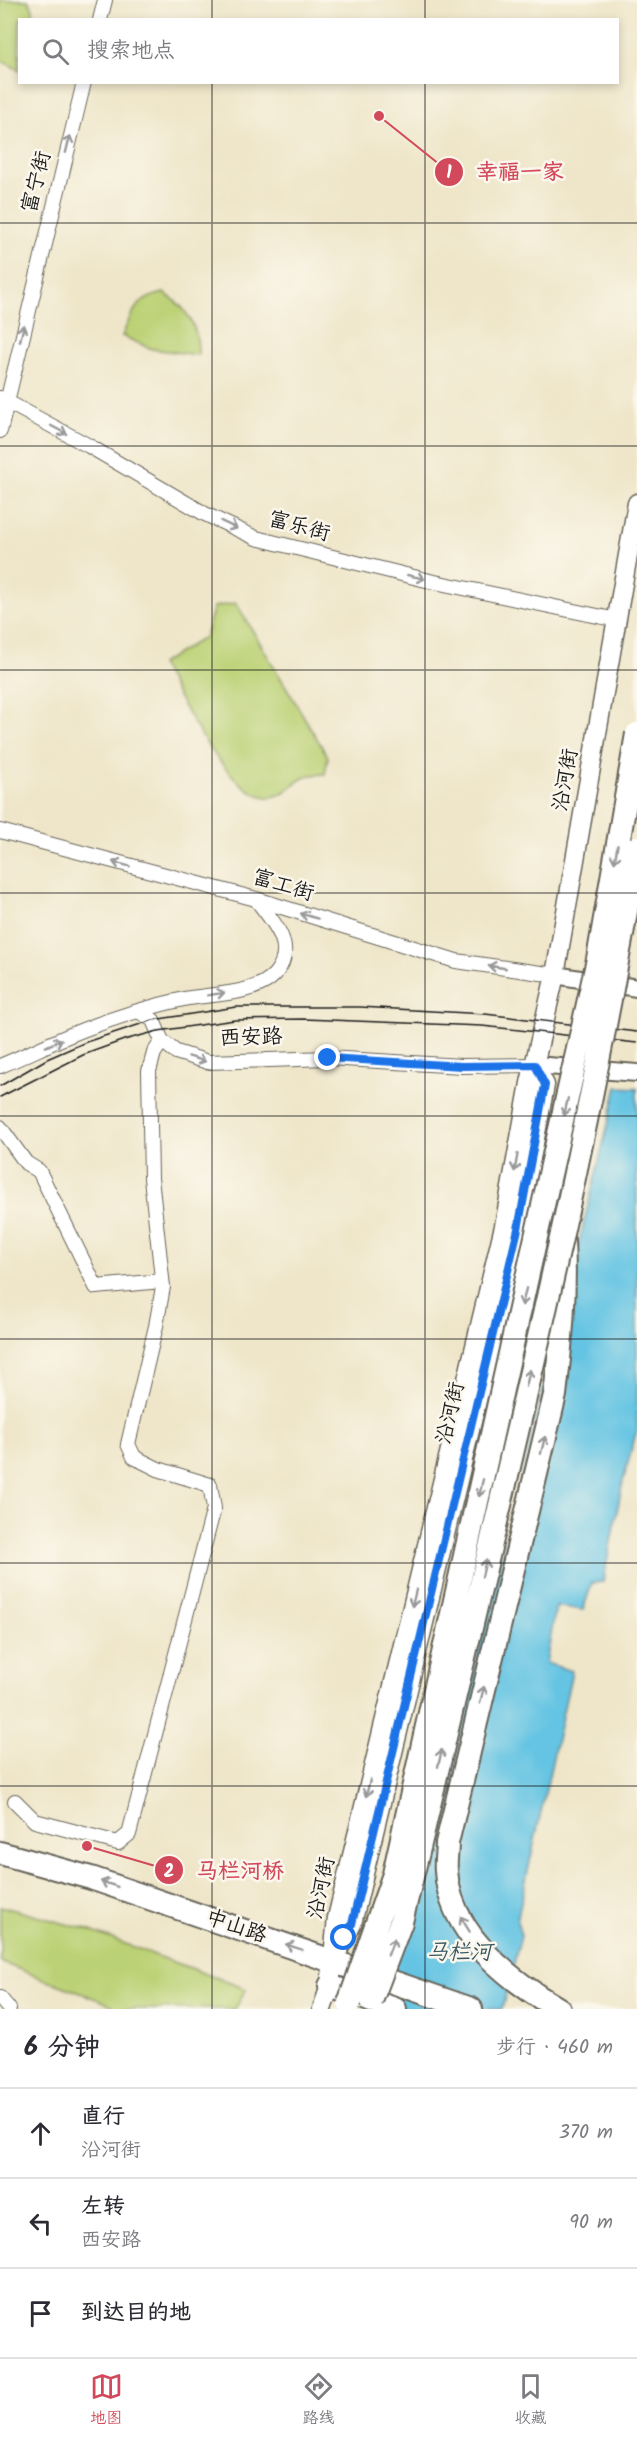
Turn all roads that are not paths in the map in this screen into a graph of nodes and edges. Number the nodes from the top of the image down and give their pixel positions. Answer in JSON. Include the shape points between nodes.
{"nodes":[{"id":1,"x":105,"y":0,"type":"edge"},
{"id":2,"x":100,"y":18,"type":"edge"},
{"id":3,"x":84,"y":84,"type":"edge"},
{"id":4,"x":4,"y":400,"type":"edge"},
{"id":5,"x":0,"y":431,"type":"edge"},
{"id":6,"x":637,"y":502,"type":"edge"},
{"id":7,"x":616,"y":620,"type":"junction"},
{"id":8,"x":637,"y":734,"type":"edge"},
{"id":9,"x":0,"y":831,"type":"edge"},
{"id":10,"x":637,"y":847,"type":"edge"},
{"id":11,"x":256,"y":899,"type":"junction"},
{"id":12,"x":555,"y":975,"type":"junction"},
{"id":13,"x":637,"y":988,"type":"edge"},
{"id":14,"x":138,"y":1011,"type":"junction"},
{"id":15,"x":162,"y":1041,"type":"junction"},
{"id":16,"x":535,"y":1065,"type":"junction"},
{"id":17,"x":0,"y":1066,"type":"edge"},
{"id":18,"x":637,"y":1073,"type":"edge"},
{"id":19,"x":0,"y":1127,"type":"edge"},
{"id":20,"x":563,"y":1228,"type":"junction"},
{"id":21,"x":162,"y":1281,"type":"junction"},
{"id":22,"x":15,"y":1802,"type":"dead end"},
{"id":23,"x":0,"y":1853,"type":"edge"},
{"id":24,"x":333,"y":1960,"type":"junction"},
{"id":25,"x":330,"y":1986,"type":"junction"},
{"id":26,"x":0,"y":1998,"type":"edge"},
{"id":27,"x":358,"y":2005,"type":"edge"},
{"id":28,"x":9,"y":2009,"type":"edge"},
{"id":29,"x":322,"y":2009,"type":"edge"},
{"id":30,"x":395,"y":2009,"type":"edge"},
{"id":31,"x":471,"y":2009,"type":"edge"},
{"id":32,"x":560,"y":2009,"type":"edge"}],
"edges":[{"from":1,"to":2,"type":"street"},
{"from":4,"to":3,"type":"street","name":"富宁街","one_way":true},
{"from":4,"to":5,"type":"street","name":"富宁街"},
{"from":4,"to":7,"type":"street","name":"富乐街","one_way":true,"via":[[205,514],[256,538],[408,576]]},
{"from":6,"to":7,"type":"main road","name":"沿河街"},
{"from":7,"to":12,"type":"main road","name":"沿河街"},
{"from":8,"to":27,"type":"highway","one_way":true,"bridge":true,"via":[[598,959],[394,1874]]},
{"from":11,"to":9,"type":"street","name":"富工街","one_way":true},
{"from":10,"to":20,"type":"highway","bridge":true,"via":[[618,965]]},
{"from":12,"to":11,"type":"street","name":"富工街","one_way":true,"via":[[456,961]]},
{"from":14,"to":11,"type":"street","one_way":true,"via":[[183,999],[249,989],[275,974],[284,958],[285,943]]},
{"from":12,"to":13,"type":"street"},
{"from":12,"to":16,"type":"main road","name":"沿河街"},
{"from":14,"to":15,"type":"street","name":"西安路","via":[[153,1020]]},
{"from":17,"to":14,"type":"street","one_way":true,"via":[[87,1028]]},
{"from":15,"to":16,"type":"street","name":"西安路","one_way":true,"via":[[176,1052],[208,1062],[328,1058],[462,1066]]},
{"from":15,"to":21,"type":"street","via":[[149,1071],[151,1178]]},
{"from":16,"to":18,"type":"street"},
{"from":16,"to":24,"type":"main road","name":"沿河街","via":[[504,1226],[337,1918]]},
{"from":19,"to":21,"type":"street","via":[[26,1163],[39,1171],[96,1287]]},
{"from":27,"to":20,"type":"highway","one_way":true,"bridge":true,"via":[[400,1922]]},
{"from":32,"to":20,"type":"highway","one_way":true,"bridge":true,"via":[[509,1976],[467,1929],[452,1901],[446,1871],[447,1843],[555,1395],[565,1277]]},
{"from":21,"to":22,"type":"street","via":[[156,1326],[128,1444],[134,1457],[210,1485],[214,1508],[129,1834],[118,1843],[35,1821]]},
{"from":24,"to":23,"type":"highway","name":"中山路","one_way":true,"via":[[92,1878]]},
{"from":24,"to":25,"type":"main road","name":"沿河街"},
{"from":24,"to":31,"type":"highway","name":"中山路"},
{"from":25,"to":27,"type":"highway"},
{"from":25,"to":29,"type":"main road","name":"沿河街"},
{"from":26,"to":28,"type":"street"},
{"from":27,"to":30,"type":"highway"}]}
